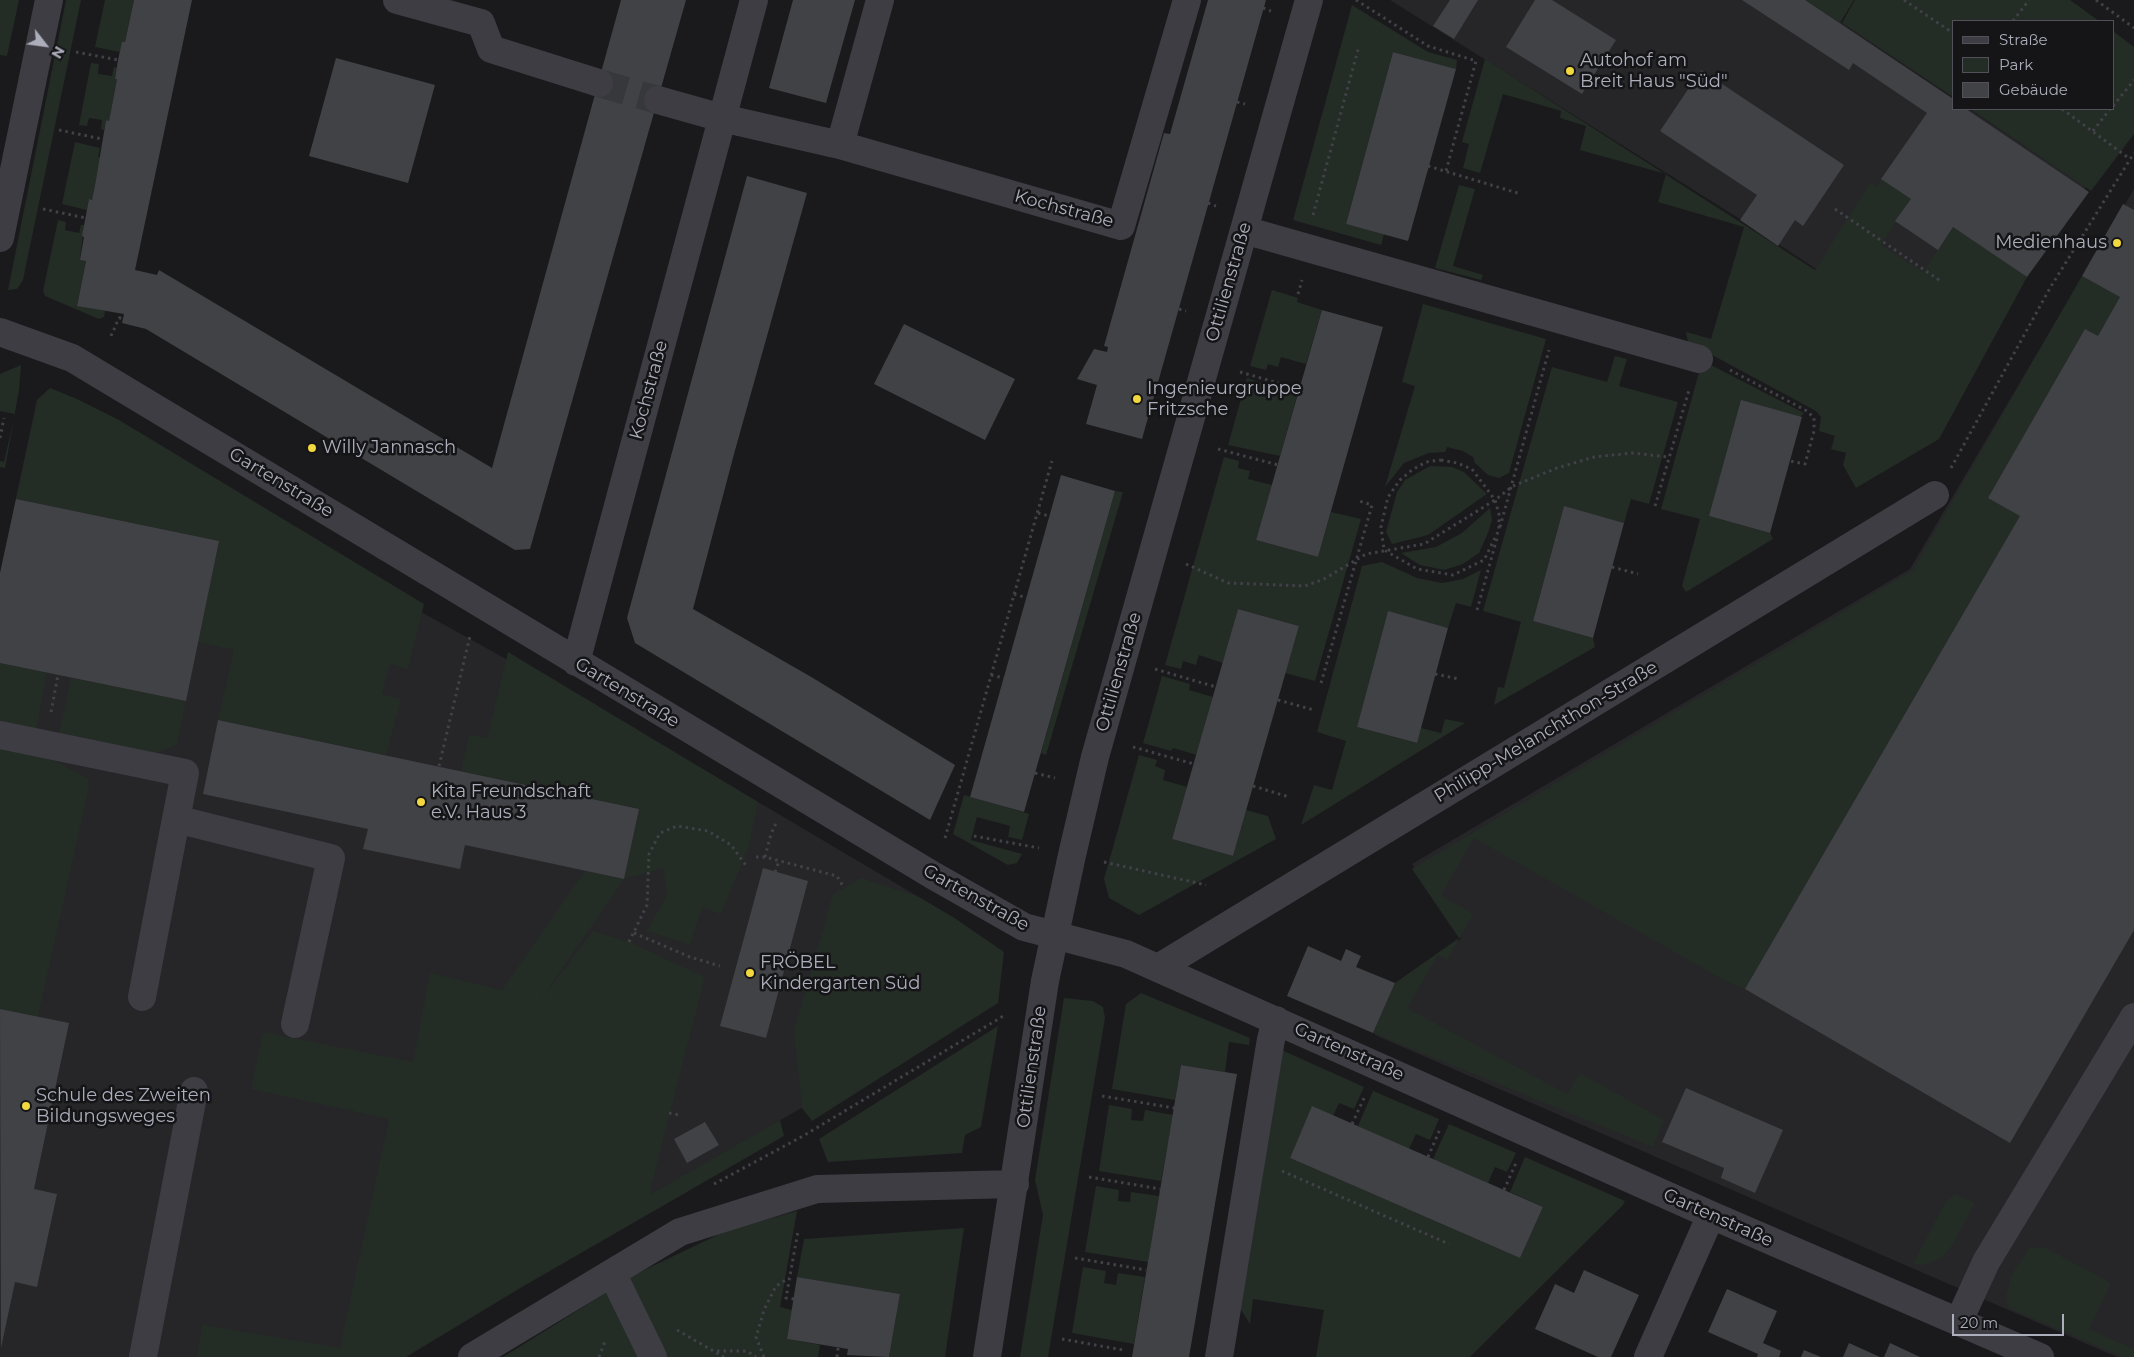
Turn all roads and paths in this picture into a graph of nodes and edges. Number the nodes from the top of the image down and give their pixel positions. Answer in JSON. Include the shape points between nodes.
{"nodes":[{"id":1,"x":49,"y":0,"type":"edge"},
{"id":2,"x":397,"y":0,"type":"edge"},
{"id":3,"x":754,"y":0,"type":"edge"},
{"id":4,"x":880,"y":0,"type":"edge"},
{"id":5,"x":1187,"y":0,"type":"edge"},
{"id":6,"x":1309,"y":0,"type":"edge"},
{"id":7,"x":1356,"y":0,"type":"edge"},
{"id":8,"x":1904,"y":0,"type":"edge"},
{"id":9,"x":2028,"y":0,"type":"edge"},
{"id":10,"x":2096,"y":0,"type":"edge"},
{"id":11,"x":1264,"y":8,"type":"dead end"},
{"id":12,"x":1272,"y":11,"type":"dead end"},
{"id":13,"x":2015,"y":20,"type":"edge"},
{"id":14,"x":2134,"y":28,"type":"edge"},
{"id":15,"x":1952,"y":32,"type":"edge"},
{"id":16,"x":1359,"y":46,"type":"dead end"},
{"id":17,"x":76,"y":52,"type":"dead end"},
{"id":18,"x":118,"y":60,"type":"dead end"},
{"id":19,"x":2134,"y":80,"type":"edge"},
{"id":20,"x":599,"y":83,"type":"tunnel mouth"},
{"id":21,"x":658,"y":100,"type":"tunnel mouth"},
{"id":22,"x":1237,"y":102,"type":"dead end"},
{"id":23,"x":1245,"y":104,"type":"dead end"},
{"id":24,"x":2114,"y":105,"type":"edge"},
{"id":25,"x":2063,"y":110,"type":"edge"},
{"id":26,"x":2110,"y":110,"type":"edge"},
{"id":27,"x":722,"y":118,"type":"junction"},
{"id":28,"x":60,"y":130,"type":"dead end"},
{"id":29,"x":2093,"y":131,"type":"junction"},
{"id":30,"x":102,"y":138,"type":"dead end"},
{"id":31,"x":840,"y":146,"type":"junction"},
{"id":32,"x":2134,"y":153,"type":"edge"},
{"id":33,"x":2130,"y":159,"type":"junction"},
{"id":34,"x":1428,"y":166,"type":"dead end"},
{"id":35,"x":1446,"y":172,"type":"junction"},
{"id":36,"x":1521,"y":194,"type":"dead end"},
{"id":37,"x":1208,"y":203,"type":"dead end"},
{"id":38,"x":1217,"y":206,"type":"dead end"},
{"id":39,"x":43,"y":209,"type":"dead end"},
{"id":40,"x":1834,"y":209,"type":"dead end"},
{"id":41,"x":86,"y":218,"type":"dead end"},
{"id":42,"x":1244,"y":230,"type":"junction"},
{"id":43,"x":0,"y":238,"type":"edge"},
{"id":44,"x":1304,"y":247,"type":"junction"},
{"id":45,"x":1942,"y":282,"type":"dead end"},
{"id":46,"x":1179,"y":309,"type":"dead end"},
{"id":47,"x":1187,"y":312,"type":"dead end"},
{"id":48,"x":124,"y":318,"type":"dead end"},
{"id":49,"x":0,"y":332,"type":"edge"},
{"id":50,"x":111,"y":336,"type":"dead end"},
{"id":51,"x":1551,"y":344,"type":"dead end"},
{"id":52,"x":1699,"y":359,"type":"junction"},
{"id":53,"x":1240,"y":372,"type":"dead end"},
{"id":54,"x":1299,"y":389,"type":"dead end"},
{"id":55,"x":1152,"y":403,"type":"dead end"},
{"id":56,"x":1161,"y":406,"type":"dead end"},
{"id":57,"x":4,"y":418,"type":"dead end"},
{"id":58,"x":0,"y":438,"type":"edge"},
{"id":59,"x":1218,"y":449,"type":"dead end"},
{"id":60,"x":1670,"y":457,"type":"junction"},
{"id":61,"x":1790,"y":461,"type":"dead end"},
{"id":62,"x":1052,"y":462,"type":"dead end"},
{"id":63,"x":1278,"y":464,"type":"dead end"},
{"id":64,"x":1513,"y":486,"type":"junction"},
{"id":65,"x":1935,"y":495,"type":"joint"},
{"id":66,"x":1495,"y":500,"type":"junction"},
{"id":67,"x":1359,"y":501,"type":"dead end"},
{"id":68,"x":1655,"y":506,"type":"dead end"},
{"id":69,"x":1038,"y":513,"type":"junction"},
{"id":70,"x":1050,"y":516,"type":"dead end"},
{"id":71,"x":1500,"y":530,"type":"junction"},
{"id":72,"x":1384,"y":550,"type":"junction"},
{"id":73,"x":1356,"y":560,"type":"junction"},
{"id":74,"x":1186,"y":564,"type":"dead end"},
{"id":75,"x":1612,"y":567,"type":"dead end"},
{"id":76,"x":1638,"y":574,"type":"dead end"},
{"id":77,"x":1014,"y":594,"type":"junction"},
{"id":78,"x":1027,"y":598,"type":"dead end"},
{"id":79,"x":1478,"y":610,"type":"dead end"},
{"id":80,"x":472,"y":631,"type":"dead end"},
{"id":81,"x":576,"y":662,"type":"junction"},
{"id":82,"x":1156,"y":669,"type":"dead end"},
{"id":83,"x":991,"y":674,"type":"junction"},
{"id":84,"x":1435,"y":674,"type":"dead end"},
{"id":85,"x":1004,"y":678,"type":"dead end"},
{"id":86,"x":1459,"y":680,"type":"dead end"},
{"id":87,"x":1321,"y":683,"type":"dead end"},
{"id":88,"x":1216,"y":687,"type":"dead end"},
{"id":89,"x":1278,"y":700,"type":"dead end"},
{"id":90,"x":1314,"y":710,"type":"dead end"},
{"id":91,"x":0,"y":735,"type":"edge"},
{"id":92,"x":1133,"y":746,"type":"dead end"},
{"id":93,"x":1194,"y":764,"type":"dead end"},
{"id":94,"x":439,"y":766,"type":"dead end"},
{"id":95,"x":1035,"y":773,"type":"dead end"},
{"id":96,"x":1055,"y":778,"type":"dead end"},
{"id":97,"x":1253,"y":786,"type":"dead end"},
{"id":98,"x":1289,"y":797,"type":"dead end"},
{"id":99,"x":176,"y":819,"type":"junction"},
{"id":100,"x":771,"y":834,"type":"dead end"},
{"id":101,"x":974,"y":836,"type":"dead end"},
{"id":102,"x":945,"y":838,"type":"dead end"},
{"id":103,"x":1040,"y":848,"type":"dead end"},
{"id":104,"x":756,"y":857,"type":"dead end"},
{"id":105,"x":766,"y":857,"type":"junction"},
{"id":106,"x":1098,"y":860,"type":"dead end"},
{"id":107,"x":779,"y":861,"type":"junction"},
{"id":108,"x":746,"y":867,"type":"dead end"},
{"id":109,"x":775,"y":872,"type":"dead end"},
{"id":110,"x":1206,"y":885,"type":"dead end"},
{"id":111,"x":844,"y":888,"type":"dead end"},
{"id":112,"x":634,"y":933,"type":"junction"},
{"id":113,"x":1055,"y":937,"type":"junction"},
{"id":114,"x":629,"y":942,"type":"dead end"},
{"id":115,"x":720,"y":966,"type":"dead end"},
{"id":116,"x":1158,"y":968,"type":"junction"},
{"id":117,"x":142,"y":997,"type":"dead end"},
{"id":118,"x":1012,"y":1011,"type":"dead end"},
{"id":119,"x":2134,"y":1016,"type":"edge"},
{"id":120,"x":1276,"y":1020,"type":"junction"},
{"id":121,"x":296,"y":1024,"type":"dead end"},
{"id":122,"x":194,"y":1092,"type":"dead end"},
{"id":123,"x":1366,"y":1092,"type":"dead end"},
{"id":124,"x":1102,"y":1096,"type":"dead end"},
{"id":125,"x":1174,"y":1108,"type":"dead end"},
{"id":126,"x":669,"y":1113,"type":"dead end"},
{"id":127,"x":679,"y":1115,"type":"dead end"},
{"id":128,"x":1352,"y":1124,"type":"dead end"},
{"id":129,"x":1442,"y":1125,"type":"dead end"},
{"id":130,"x":1428,"y":1157,"type":"dead end"},
{"id":131,"x":1252,"y":1158,"type":"junction"},
{"id":132,"x":1518,"y":1159,"type":"dead end"},
{"id":133,"x":1089,"y":1177,"type":"dead end"},
{"id":134,"x":1015,"y":1184,"type":"junction"},
{"id":135,"x":708,"y":1187,"type":"dead end"},
{"id":136,"x":1160,"y":1189,"type":"dead end"},
{"id":137,"x":1504,"y":1190,"type":"dead end"},
{"id":138,"x":1710,"y":1215,"type":"junction"},
{"id":139,"x":798,"y":1231,"type":"dead end"},
{"id":140,"x":1449,"y":1244,"type":"dead end"},
{"id":141,"x":1076,"y":1258,"type":"dead end"},
{"id":142,"x":1146,"y":1270,"type":"dead end"},
{"id":143,"x":612,"y":1273,"type":"junction"},
{"id":144,"x":789,"y":1278,"type":"junction"},
{"id":145,"x":794,"y":1299,"type":"dead end"},
{"id":146,"x":1959,"y":1321,"type":"junction"},
{"id":147,"x":1062,"y":1339,"type":"dead end"},
{"id":148,"x":838,"y":1348,"type":"dead end"},
{"id":149,"x":1123,"y":1350,"type":"dead end"},
{"id":150,"x":717,"y":1351,"type":"dead end"},
{"id":151,"x":143,"y":1357,"type":"edge"},
{"id":152,"x":472,"y":1357,"type":"edge"},
{"id":153,"x":653,"y":1357,"type":"edge"},
{"id":154,"x":756,"y":1357,"type":"edge"},
{"id":155,"x":764,"y":1357,"type":"edge"},
{"id":156,"x":836,"y":1357,"type":"edge"},
{"id":157,"x":987,"y":1357,"type":"edge"},
{"id":158,"x":1219,"y":1357,"type":"edge"},
{"id":159,"x":1648,"y":1357,"type":"edge"},
{"id":160,"x":2040,"y":1357,"type":"edge"}],
"edges":[{"from":1,"to":43,"type":"street"},
{"from":2,"to":20,"type":"street","via":[[481,23],[491,49]]},
{"from":3,"to":27,"type":"street","name":"Kochstraße"},
{"from":4,"to":31,"type":"street"},
{"from":5,"to":31,"type":"street","name":"Kochstraße","via":[[1121,226]]},
{"from":6,"to":42,"type":"street","name":"Ottilienstraße"},
{"from":7,"to":35,"type":"path","via":[[1428,46],[1476,62]]},
{"from":8,"to":15,"type":"path"},
{"from":9,"to":13,"type":"path"},
{"from":10,"to":14,"type":"path"},
{"from":11,"to":12,"type":"path"},
{"from":16,"to":44,"type":"path"},
{"from":17,"to":18,"type":"path"},
{"from":19,"to":24,"type":"path"},
{"from":21,"to":27,"type":"street","name":"Kochstraße"},
{"from":22,"to":23,"type":"path"},
{"from":25,"to":29,"type":"path"},
{"from":26,"to":29,"type":"path"},
{"from":27,"to":31,"type":"street","name":"Kochstraße"},
{"from":27,"to":81,"type":"street","name":"Kochstraße"},
{"from":28,"to":30,"type":"path"},
{"from":29,"to":33,"type":"path"},
{"from":32,"to":33,"type":"path"},
{"from":33,"to":65,"type":"path","via":[[2050,288]]},
{"from":34,"to":35,"type":"path"},
{"from":35,"to":36,"type":"path"},
{"from":37,"to":38,"type":"path"},
{"from":39,"to":41,"type":"path"},
{"from":40,"to":45,"type":"path"},
{"from":42,"to":44,"type":"street"},
{"from":42,"to":113,"type":"street","name":"Ottilienstraße","via":[[1095,757]]},
{"from":44,"to":52,"type":"street"},
{"from":46,"to":47,"type":"path"},
{"from":48,"to":50,"type":"path","via":[[119,318]]},
{"from":49,"to":81,"type":"street","name":"Gartenstraße","via":[[72,358]]},
{"from":51,"to":64,"type":"path"},
{"from":52,"to":60,"type":"path"},
{"from":52,"to":61,"type":"path","via":[[1700,354],[1814,418],[1814,431],[1804,464]]},
{"from":53,"to":54,"type":"path"},
{"from":55,"to":56,"type":"path"},
{"from":57,"to":58,"type":"path"},
{"from":59,"to":63,"type":"path"},
{"from":60,"to":64,"type":"path","via":[[1632,453],[1594,457]]},
{"from":60,"to":68,"type":"path"},
{"from":62,"to":69,"type":"path"},
{"from":64,"to":66,"type":"path"},
{"from":64,"to":71,"type":"path"},
{"from":65,"to":116,"type":"street","name":"Philipp-Melanchthon-Straße"},
{"from":66,"to":71,"type":"path"},
{"from":66,"to":72,"type":"path","via":[[1424,544]]},
{"from":66,"to":72,"type":"path","via":[[1472,469],[1440,460],[1426,462],[1400,480],[1388,497],[1381,526]]},
{"from":67,"to":73,"type":"path","via":[[1372,505]]},
{"from":69,"to":70,"type":"path"},
{"from":69,"to":77,"type":"path"},
{"from":71,"to":72,"type":"path","via":[[1484,560],[1454,575],[1418,570]]},
{"from":71,"to":79,"type":"path"},
{"from":72,"to":73,"type":"path"},
{"from":73,"to":74,"type":"path","via":[[1306,586],[1228,583]]},
{"from":73,"to":87,"type":"path"},
{"from":75,"to":76,"type":"path"},
{"from":77,"to":78,"type":"path"},
{"from":77,"to":83,"type":"path"},
{"from":80,"to":94,"type":"path"},
{"from":81,"to":113,"type":"street","name":"Gartenstraße","via":[[934,876],[1024,927]]},
{"from":82,"to":88,"type":"path"},
{"from":83,"to":85,"type":"path"},
{"from":83,"to":102,"type":"path"},
{"from":84,"to":86,"type":"path"},
{"from":89,"to":90,"type":"path"},
{"from":91,"to":99,"type":"street","via":[[185,773]]},
{"from":92,"to":93,"type":"path"},
{"from":95,"to":96,"type":"path"},
{"from":97,"to":98,"type":"path"},
{"from":99,"to":117,"type":"street"},
{"from":99,"to":121,"type":"street","via":[[331,858]]},
{"from":100,"to":105,"type":"path"},
{"from":101,"to":103,"type":"path"},
{"from":104,"to":105,"type":"path"},
{"from":105,"to":107,"type":"path"},
{"from":106,"to":110,"type":"path"},
{"from":107,"to":109,"type":"path"},
{"from":107,"to":111,"type":"path","via":[[837,876]]},
{"from":108,"to":112,"type":"path","via":[[731,845],[708,831],[678,826],[660,833],[649,854],[647,905]]},
{"from":112,"to":114,"type":"path"},
{"from":112,"to":115,"type":"path"},
{"from":113,"to":116,"type":"street","name":"Gartenstraße","via":[[1126,954]]},
{"from":113,"to":134,"type":"street","name":"Ottilienstraße","via":[[1045,981]]},
{"from":116,"to":120,"type":"street","name":"Gartenstraße"},
{"from":118,"to":135,"type":"path","via":[[803,1136]]},
{"from":119,"to":146,"type":"street","via":[[1986,1262]]},
{"from":120,"to":131,"type":"street"},
{"from":120,"to":138,"type":"street","name":"Gartenstraße"},
{"from":122,"to":151,"type":"street"},
{"from":123,"to":128,"type":"path"},
{"from":124,"to":125,"type":"path"},
{"from":126,"to":127,"type":"path"},
{"from":129,"to":130,"type":"path"},
{"from":131,"to":140,"type":"path"},
{"from":131,"to":158,"type":"street"},
{"from":132,"to":137,"type":"path"},
{"from":133,"to":136,"type":"path"},
{"from":134,"to":143,"type":"street","via":[[817,1190],[680,1232]]},
{"from":134,"to":157,"type":"street","name":"Ottilienstraße"},
{"from":138,"to":146,"type":"street","name":"Gartenstraße"},
{"from":138,"to":159,"type":"street"},
{"from":139,"to":144,"type":"path"},
{"from":141,"to":142,"type":"path"},
{"from":143,"to":152,"type":"street"},
{"from":143,"to":153,"type":"street"},
{"from":144,"to":145,"type":"path","via":[[786,1298]]},
{"from":144,"to":155,"type":"path","via":[[776,1286],[764,1310],[756,1337]]},
{"from":146,"to":160,"type":"street","name":"Gartenstraße"},
{"from":147,"to":149,"type":"path"},
{"from":148,"to":156,"type":"path"},
{"from":150,"to":154,"type":"path","via":[[746,1351]]}]}
